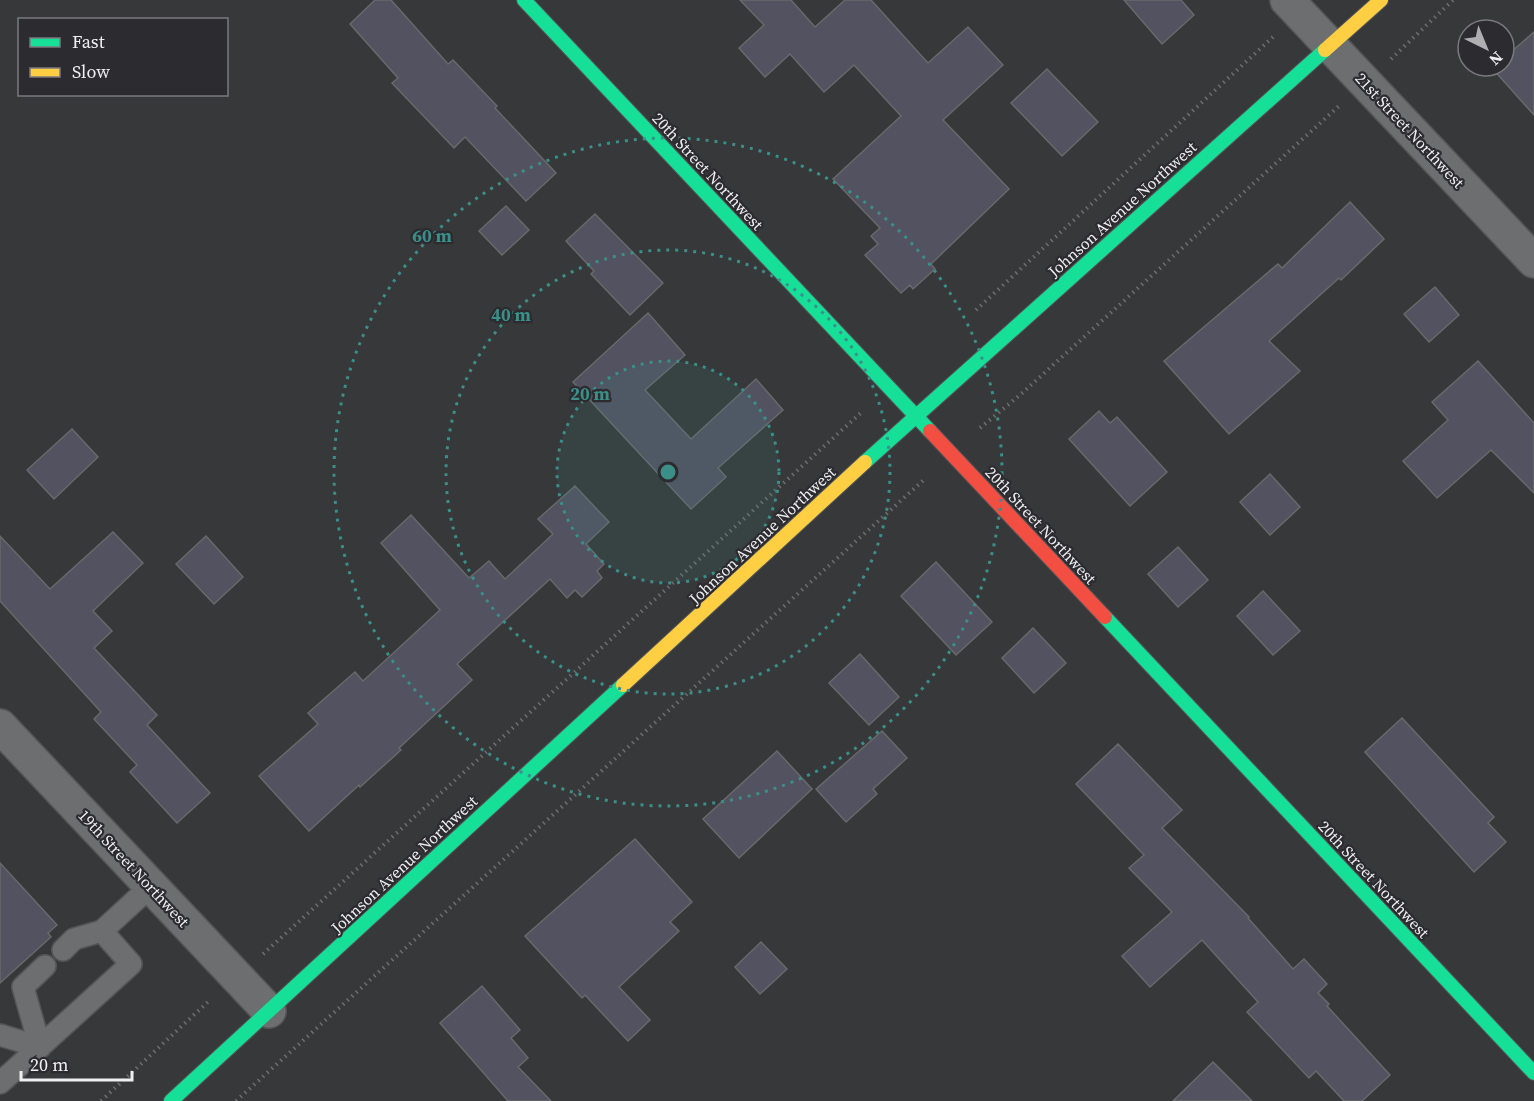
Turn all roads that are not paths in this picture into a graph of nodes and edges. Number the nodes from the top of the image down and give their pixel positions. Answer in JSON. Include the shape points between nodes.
{"nodes":[{"id":1,"x":524,"y":0,"type":"edge"},
{"id":2,"x":1381,"y":0,"type":"edge"},
{"id":3,"x":1293,"y":7,"type":"edge"},
{"id":4,"x":1330,"y":46,"type":"junction"},
{"id":5,"x":1534,"y":261,"type":"edge"},
{"id":6,"x":916,"y":415,"type":"junction"},
{"id":7,"x":0,"y":726,"type":"edge"},
{"id":8,"x":151,"y":886,"type":"junction"},
{"id":9,"x":102,"y":931,"type":"junction"},
{"id":10,"x":63,"y":950,"type":"dead end"},
{"id":11,"x":45,"y":966,"type":"dead end"},
{"id":12,"x":269,"y":1011,"type":"junction"},
{"id":13,"x":0,"y":1035,"type":"edge"},
{"id":14,"x":39,"y":1047,"type":"junction"},
{"id":15,"x":1534,"y":1073,"type":"edge"},
{"id":16,"x":0,"y":1083,"type":"edge"},
{"id":17,"x":177,"y":1098,"type":"edge"}],
"edges":[{"from":1,"to":6,"type":"street","name":"20th Street Northwest"},
{"from":2,"to":4,"type":"street","name":"Johnson Avenue Northwest"},
{"from":3,"to":4,"type":"street","name":"21st Street Northwest"},
{"from":4,"to":5,"type":"street","name":"21st Street Northwest"},
{"from":4,"to":6,"type":"street","name":"Johnson Avenue Northwest"},
{"from":6,"to":12,"type":"street","name":"Johnson Avenue Northwest"},
{"from":6,"to":15,"type":"street","name":"20th Street Northwest"},
{"from":7,"to":8,"type":"street","name":"19th Street Northwest"},
{"from":8,"to":9,"type":"lane"},
{"from":8,"to":12,"type":"street","name":"19th Street Northwest"},
{"from":9,"to":10,"type":"lane","via":[[74,939]]},
{"from":9,"to":14,"type":"lane","via":[[131,964]]},
{"from":11,"to":14,"type":"lane","via":[[23,987]]},
{"from":12,"to":17,"type":"street","name":"Johnson Avenue Northwest"},
{"from":13,"to":14,"type":"lane"},
{"from":14,"to":16,"type":"lane"}]}
